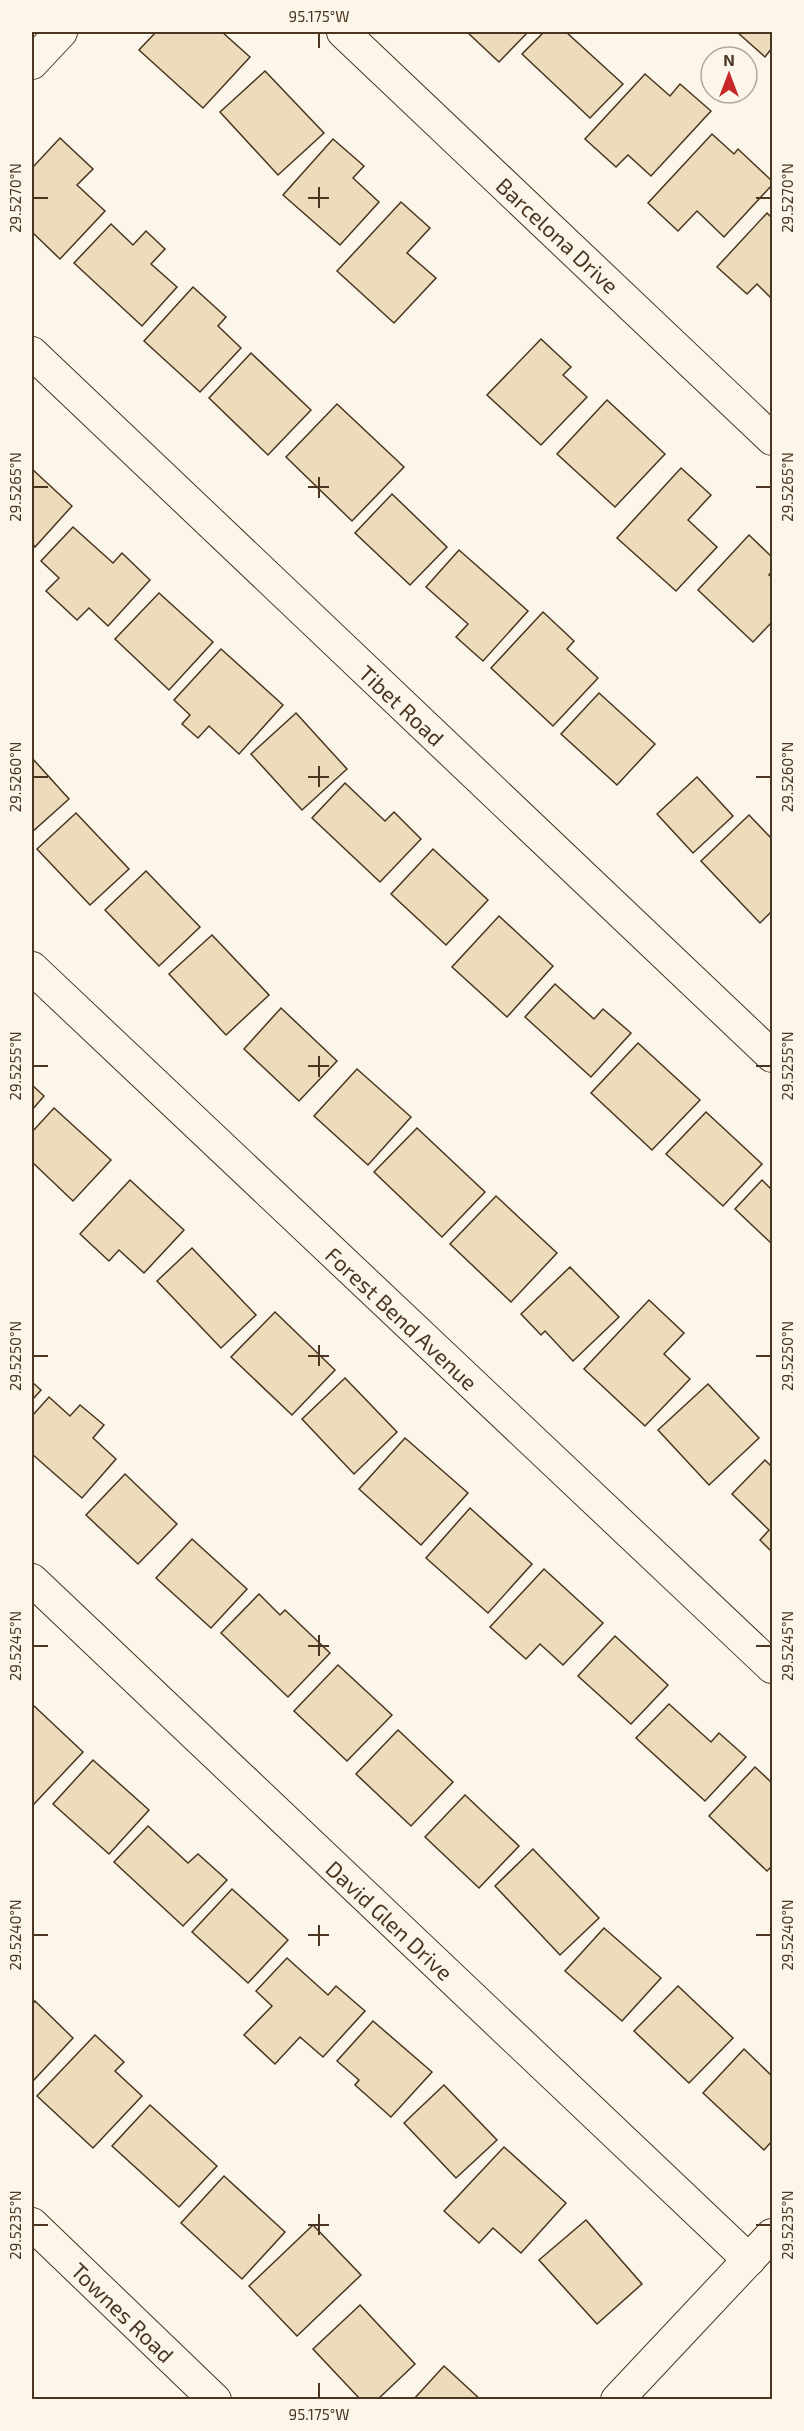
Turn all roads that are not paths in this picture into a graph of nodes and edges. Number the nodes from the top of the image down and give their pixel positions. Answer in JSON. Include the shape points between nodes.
{"nodes":[{"id":1,"x":61,"y":32,"type":"edge"},
{"id":2,"x":343,"y":32,"type":"edge"},
{"id":3,"x":32,"y":63,"type":"edge"},
{"id":4,"x":32,"y":353,"type":"edge"},
{"id":5,"x":772,"y":439,"type":"edge"},
{"id":6,"x":32,"y":968,"type":"edge"},
{"id":7,"x":772,"y":1056,"type":"edge"},
{"id":8,"x":32,"y":1580,"type":"edge"},
{"id":9,"x":772,"y":1667,"type":"edge"},
{"id":10,"x":32,"y":2224,"type":"edge"},
{"id":11,"x":772,"y":2235,"type":"edge"},
{"id":12,"x":749,"y":2260,"type":"junction"},
{"id":13,"x":215,"y":2400,"type":"edge"},
{"id":14,"x":617,"y":2400,"type":"edge"}],
"edges":[{"from":1,"to":3,"type":"street"},
{"from":2,"to":5,"type":"street","name":"Barcelona Drive"},
{"from":4,"to":7,"type":"street","name":"Tibet Road"},
{"from":6,"to":9,"type":"street","name":"Forest Bend Avenue"},
{"from":8,"to":12,"type":"street","name":"David Glen Drive"},
{"from":10,"to":13,"type":"street","name":"Townes Road"},
{"from":11,"to":12,"type":"street"},
{"from":12,"to":14,"type":"street"}]}
